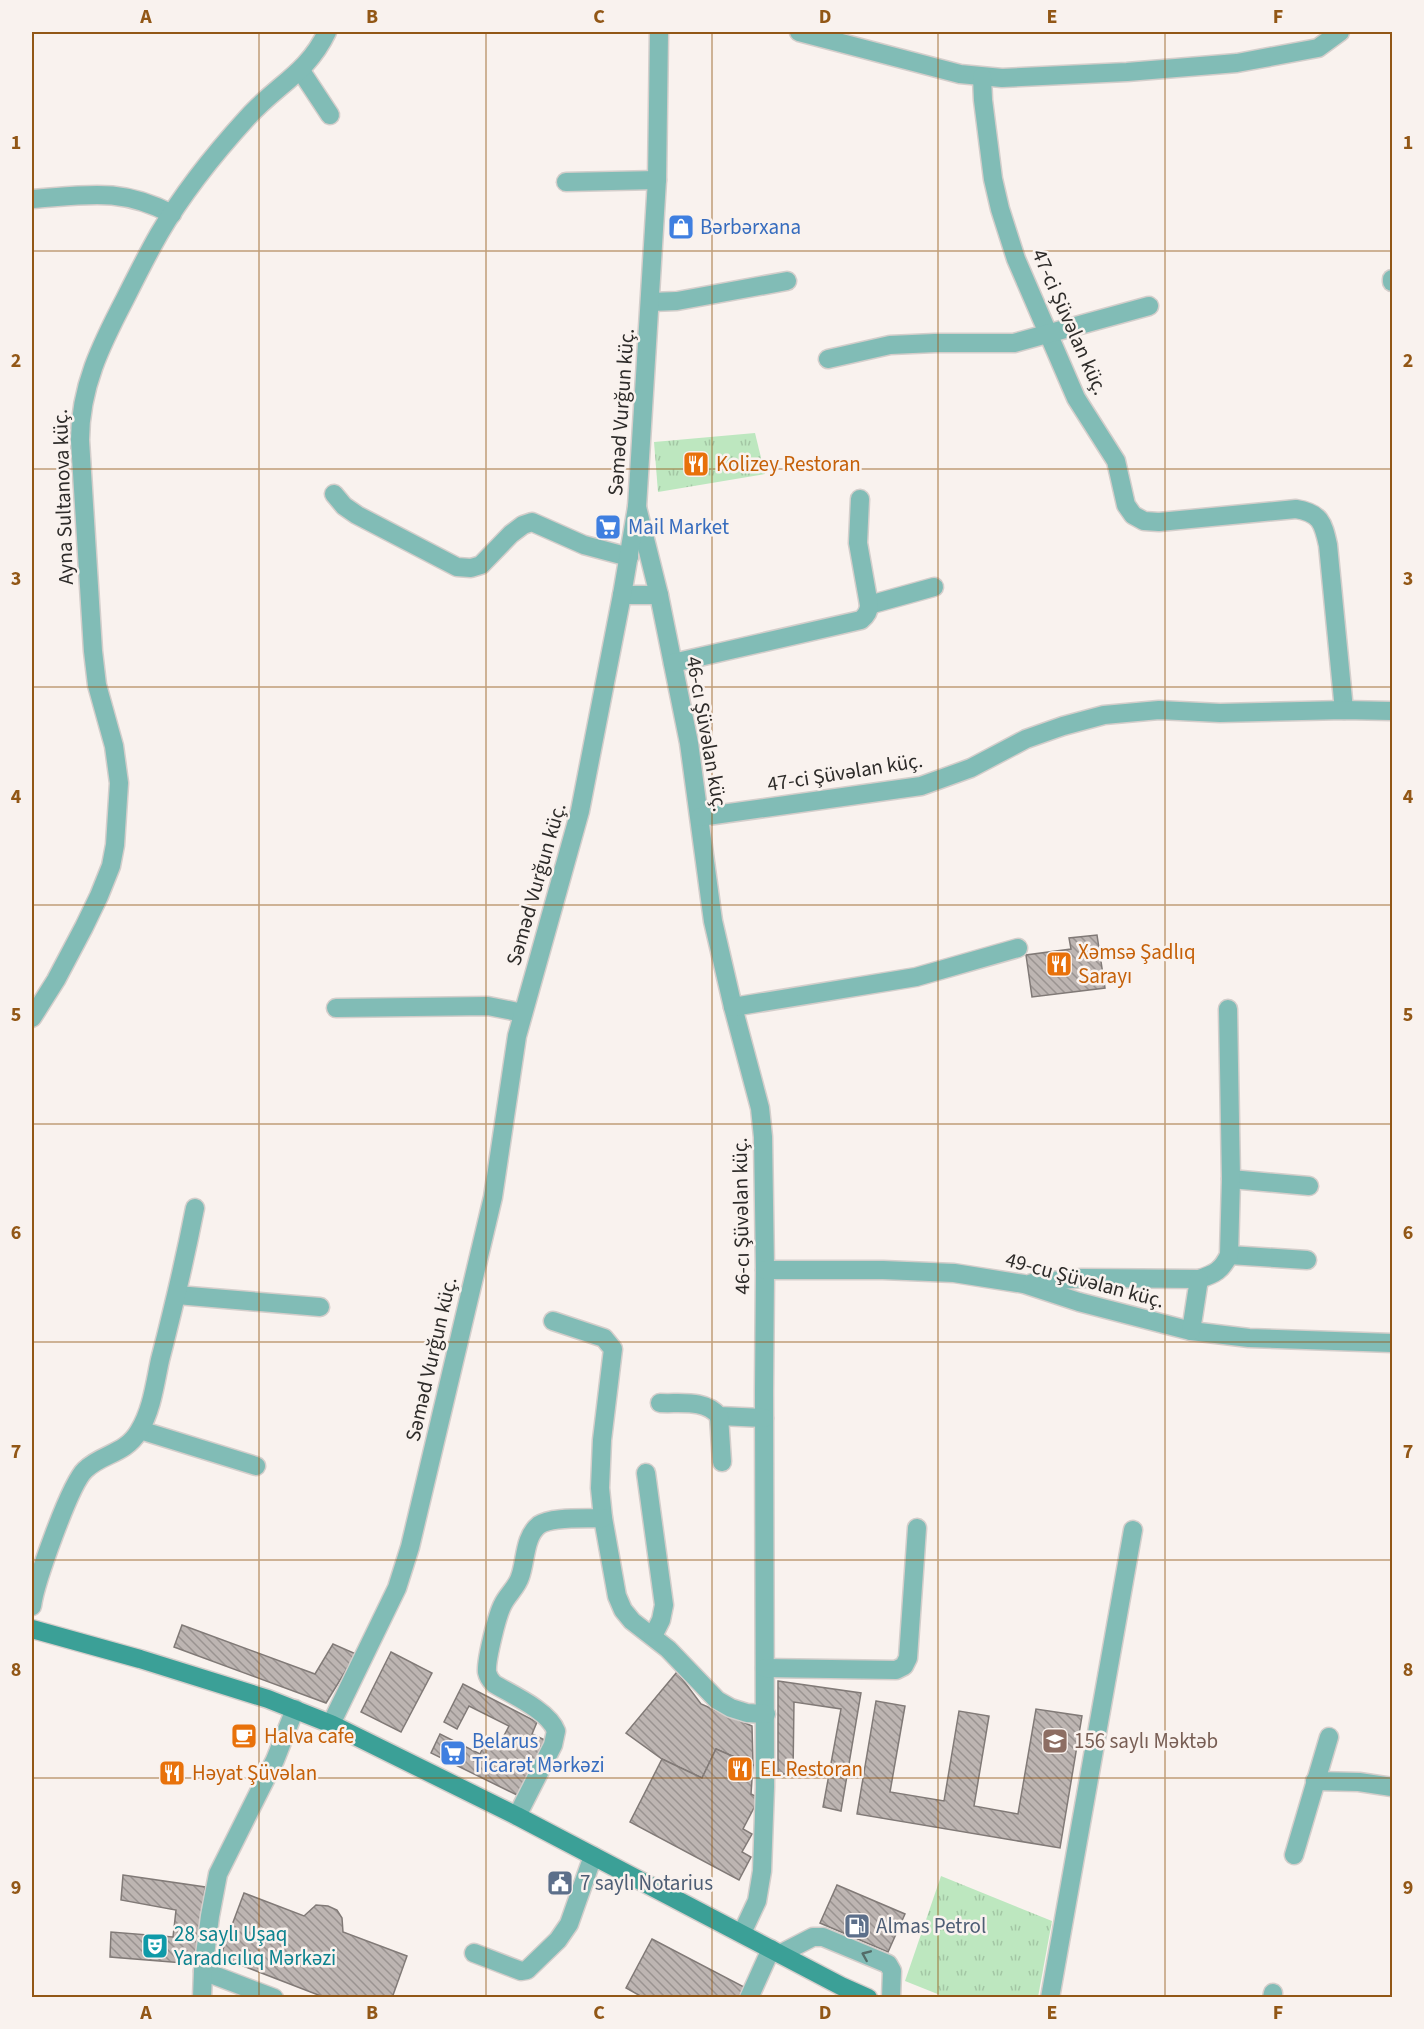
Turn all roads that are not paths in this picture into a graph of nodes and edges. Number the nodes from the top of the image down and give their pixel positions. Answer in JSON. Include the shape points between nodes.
{"nodes":[{"id":1,"x":327,"y":32,"type":"edge"},
{"id":2,"x":659,"y":32,"type":"edge"},
{"id":3,"x":799,"y":32,"type":"edge"},
{"id":4,"x":1340,"y":32,"type":"edge"},
{"id":5,"x":301,"y":70,"type":"junction"},
{"id":6,"x":982,"y":77,"type":"junction"},
{"id":7,"x":330,"y":115,"type":"dead end"},
{"id":8,"x":657,"y":180,"type":"junction"},
{"id":9,"x":566,"y":182,"type":"dead end"},
{"id":10,"x":32,"y":199,"type":"edge"},
{"id":11,"x":172,"y":214,"type":"junction"},
{"id":12,"x":787,"y":281,"type":"dead end"},
{"id":13,"x":651,"y":302,"type":"junction"},
{"id":14,"x":1149,"y":306,"type":"dead end"},
{"id":15,"x":1050,"y":333,"type":"junction"},
{"id":16,"x":828,"y":359,"type":"dead end"},
{"id":17,"x":334,"y":494,"type":"dead end"},
{"id":18,"x":860,"y":499,"type":"dead end"},
{"id":19,"x":637,"y":507,"type":"junction"},
{"id":20,"x":629,"y":557,"type":"junction"},
{"id":21,"x":934,"y":587,"type":"dead end"},
{"id":22,"x":622,"y":595,"type":"junction"},
{"id":23,"x":659,"y":595,"type":"junction"},
{"id":24,"x":869,"y":605,"type":"junction"},
{"id":25,"x":673,"y":663,"type":"junction"},
{"id":26,"x":1344,"y":710,"type":"junction"},
{"id":27,"x":1392,"y":711,"type":"edge"},
{"id":28,"x":700,"y":817,"type":"junction"},
{"id":29,"x":1018,"y":948,"type":"dead end"},
{"id":30,"x":733,"y":1007,"type":"junction"},
{"id":31,"x":336,"y":1008,"type":"dead end"},
{"id":32,"x":1228,"y":1009,"type":"dead end"},
{"id":33,"x":523,"y":1013,"type":"junction"},
{"id":34,"x":32,"y":1018,"type":"edge"},
{"id":35,"x":1231,"y":1179,"type":"junction"},
{"id":36,"x":1309,"y":1186,"type":"dead end"},
{"id":37,"x":195,"y":1208,"type":"dead end"},
{"id":38,"x":1229,"y":1255,"type":"junction"},
{"id":39,"x":1307,"y":1260,"type":"dead end"},
{"id":40,"x":765,"y":1270,"type":"junction"},
{"id":41,"x":1199,"y":1279,"type":"junction"},
{"id":42,"x":1024,"y":1284,"type":"junction"},
{"id":43,"x":177,"y":1295,"type":"junction"},
{"id":44,"x":320,"y":1307,"type":"dead end"},
{"id":45,"x":553,"y":1321,"type":"dead end"},
{"id":46,"x":1191,"y":1331,"type":"junction"},
{"id":47,"x":1392,"y":1343,"type":"edge"},
{"id":48,"x":660,"y":1403,"type":"dead end"},
{"id":49,"x":719,"y":1416,"type":"junction"},
{"id":50,"x":764,"y":1418,"type":"junction"},
{"id":51,"x":140,"y":1430,"type":"junction"},
{"id":52,"x":723,"y":1462,"type":"dead end"},
{"id":53,"x":256,"y":1466,"type":"dead end"},
{"id":54,"x":646,"y":1473,"type":"dead end"},
{"id":55,"x":603,"y":1518,"type":"junction"},
{"id":56,"x":917,"y":1528,"type":"dead end"},
{"id":57,"x":1133,"y":1530,"type":"dead end"},
{"id":58,"x":32,"y":1606,"type":"edge"},
{"id":59,"x":32,"y":1629,"type":"edge"},
{"id":60,"x":652,"y":1636,"type":"junction"},
{"id":61,"x":765,"y":1668,"type":"junction"},
{"id":62,"x":295,"y":1709,"type":"junction"},
{"id":63,"x":766,"y":1714,"type":"junction"},
{"id":64,"x":331,"y":1724,"type":"junction"},
{"id":65,"x":1329,"y":1737,"type":"dead end"},
{"id":66,"x":1315,"y":1781,"type":"junction"},
{"id":67,"x":1392,"y":1787,"type":"edge"},
{"id":68,"x":517,"y":1816,"type":"junction"},
{"id":69,"x":1293,"y":1855,"type":"dead end"},
{"id":70,"x":593,"y":1856,"type":"junction"},
{"id":71,"x":742,"y":1934,"type":"junction"},
{"id":72,"x":776,"y":1952,"type":"junction"},
{"id":73,"x":474,"y":1953,"type":"dead end"},
{"id":74,"x":203,"y":1971,"type":"junction"},
{"id":75,"x":839,"y":1992,"type":"edge"},
{"id":76,"x":202,"y":1998,"type":"edge"},
{"id":77,"x":274,"y":1998,"type":"edge"},
{"id":78,"x":749,"y":1998,"type":"edge"},
{"id":79,"x":867,"y":1998,"type":"edge"},
{"id":80,"x":891,"y":1998,"type":"edge"},
{"id":81,"x":1050,"y":1998,"type":"edge"}],
"edges":[{"from":1,"to":5,"type":"street","name":"Ayna Sultanova küç."},
{"from":2,"to":8,"type":"street","name":"Səməd Vurğun küç."},
{"from":3,"to":6,"type":"street"},
{"from":4,"to":6,"type":"street","via":[[1318,48],[1304,52],[1212,66]]},
{"from":5,"to":7,"type":"street"},
{"from":5,"to":11,"type":"street","name":"Ayna Sultanova küç.","via":[[248,117]]},
{"from":6,"to":15,"type":"street","name":"47-ci Şüvəlan küç.","via":[[1000,209],[1016,259]]},
{"from":8,"to":9,"type":"street"},
{"from":8,"to":13,"type":"street","name":"Səməd Vurğun küç."},
{"from":10,"to":11,"type":"street","via":[[110,195],[150,203]]},
{"from":11,"to":34,"type":"street","name":"Ayna Sultanova küç.","via":[[109,330],[82,403],[80,440],[90,621],[97,685],[117,766],[115,845],[99,896]]},
{"from":12,"to":13,"type":"street"},
{"from":13,"to":19,"type":"street","name":"Səməd Vurğun küç."},
{"from":14,"to":15,"type":"street"},
{"from":15,"to":16,"type":"street","via":[[1014,343],[890,345]]},
{"from":15,"to":26,"type":"street","name":"47-ci Şüvəlan küç.","via":[[1076,398],[1116,461],[1126,505],[1133,515],[1159,522],[1296,509],[1318,516],[1328,544]]},
{"from":17,"to":20,"type":"street","via":[[357,515],[457,567],[481,565],[511,534],[532,522],[584,545]]},
{"from":18,"to":24,"type":"street","via":[[858,543]]},
{"from":19,"to":20,"type":"street","name":"Səməd Vurğun küç."},
{"from":19,"to":23,"type":"street","name":"46-cı Şüvəlan küç."},
{"from":20,"to":22,"type":"street","name":"Səməd Vurğun küç."},
{"from":21,"to":24,"type":"street"},
{"from":22,"to":23,"type":"street"},
{"from":22,"to":33,"type":"street","name":"Səməd Vurğun küç.","via":[[580,811]]},
{"from":23,"to":25,"type":"street","name":"46-cı Şüvəlan küç."},
{"from":24,"to":25,"type":"street","via":[[861,620]]},
{"from":25,"to":28,"type":"street","name":"46-cı Şüvəlan küç."},
{"from":26,"to":27,"type":"street","name":"47-ci Şüvəlan küç."},
{"from":26,"to":28,"type":"street","name":"47-ci Şüvəlan küç.","via":[[1159,710],[1104,715],[1026,739],[971,768],[921,786]]},
{"from":28,"to":30,"type":"street","name":"46-cı Şüvəlan küç.","via":[[709,897]]},
{"from":29,"to":30,"type":"street","via":[[916,976]]},
{"from":30,"to":40,"type":"street","name":"46-cı Şüvəlan küç.","via":[[762,1123]]},
{"from":31,"to":33,"type":"street","via":[[488,1006]]},
{"from":32,"to":35,"type":"street"},
{"from":33,"to":64,"type":"street","name":"Səməd Vurğun küç.","via":[[493,1197],[410,1546],[397,1588]]},
{"from":35,"to":36,"type":"street"},
{"from":35,"to":38,"type":"street"},
{"from":37,"to":43,"type":"street"},
{"from":38,"to":39,"type":"street"},
{"from":38,"to":41,"type":"street","via":[[1216,1274]]},
{"from":40,"to":42,"type":"street","name":"49-cu Şüvəlan küç.","via":[[932,1271]]},
{"from":40,"to":50,"type":"street","name":"46-cı Şüvəlan küç."},
{"from":41,"to":42,"type":"street","via":[[1082,1278]]},
{"from":41,"to":46,"type":"street"},
{"from":42,"to":46,"type":"street","name":"49-cu Şüvəlan küç."},
{"from":43,"to":44,"type":"street"},
{"from":43,"to":51,"type":"street"},
{"from":45,"to":55,"type":"street","via":[[604,1338],[613,1349],[600,1465]]},
{"from":46,"to":47,"type":"street","name":"49-cu Şüvəlan küç.","via":[[1249,1338]]},
{"from":48,"to":49,"type":"street","via":[[703,1404]]},
{"from":49,"to":50,"type":"street"},
{"from":49,"to":52,"type":"street"},
{"from":50,"to":61,"type":"street","name":"46-cı Şüvəlan küç."},
{"from":51,"to":53,"type":"street"},
{"from":51,"to":58,"type":"street","via":[[128,1445],[82,1472],[39,1577]]},
{"from":54,"to":60,"type":"street","via":[[664,1605]]},
{"from":55,"to":60,"type":"street","via":[[623,1611]]},
{"from":55,"to":68,"type":"street","via":[[551,1520],[541,1524],[529,1540],[517,1585],[498,1615],[487,1674],[542,1715],[556,1731],[553,1745]]},
{"from":56,"to":61,"type":"street","via":[[908,1658],[904,1666],[897,1670]]},
{"from":57,"to":81,"type":"street"},
{"from":59,"to":62,"type":"main road","via":[[141,1659]]},
{"from":60,"to":63,"type":"street","via":[[717,1700],[747,1713]]},
{"from":61,"to":63,"type":"street","name":"46-cı Şüvəlan küç."},
{"from":62,"to":64,"type":"main road"},
{"from":62,"to":74,"type":"street","via":[[275,1760],[218,1874]]},
{"from":63,"to":71,"type":"street","name":"46-cı Şüvəlan küç.","via":[[762,1871],[757,1901]]},
{"from":64,"to":68,"type":"main road"},
{"from":65,"to":66,"type":"street"},
{"from":66,"to":67,"type":"street"},
{"from":66,"to":69,"type":"street"},
{"from":68,"to":70,"type":"main road"},
{"from":70,"to":71,"type":"main road"},
{"from":70,"to":73,"type":"street","via":[[568,1924],[558,1940],[527,1970]]},
{"from":71,"to":72,"type":"main road"},
{"from":72,"to":75,"type":"main road"},
{"from":72,"to":78,"type":"street"},
{"from":80,"to":72,"type":"street","one_way":true,"via":[[892,1971],[888,1964],[823,1937],[813,1937]]},
{"from":74,"to":76,"type":"street"},
{"from":74,"to":77,"type":"street"},
{"from":75,"to":79,"type":"main road"}]}
